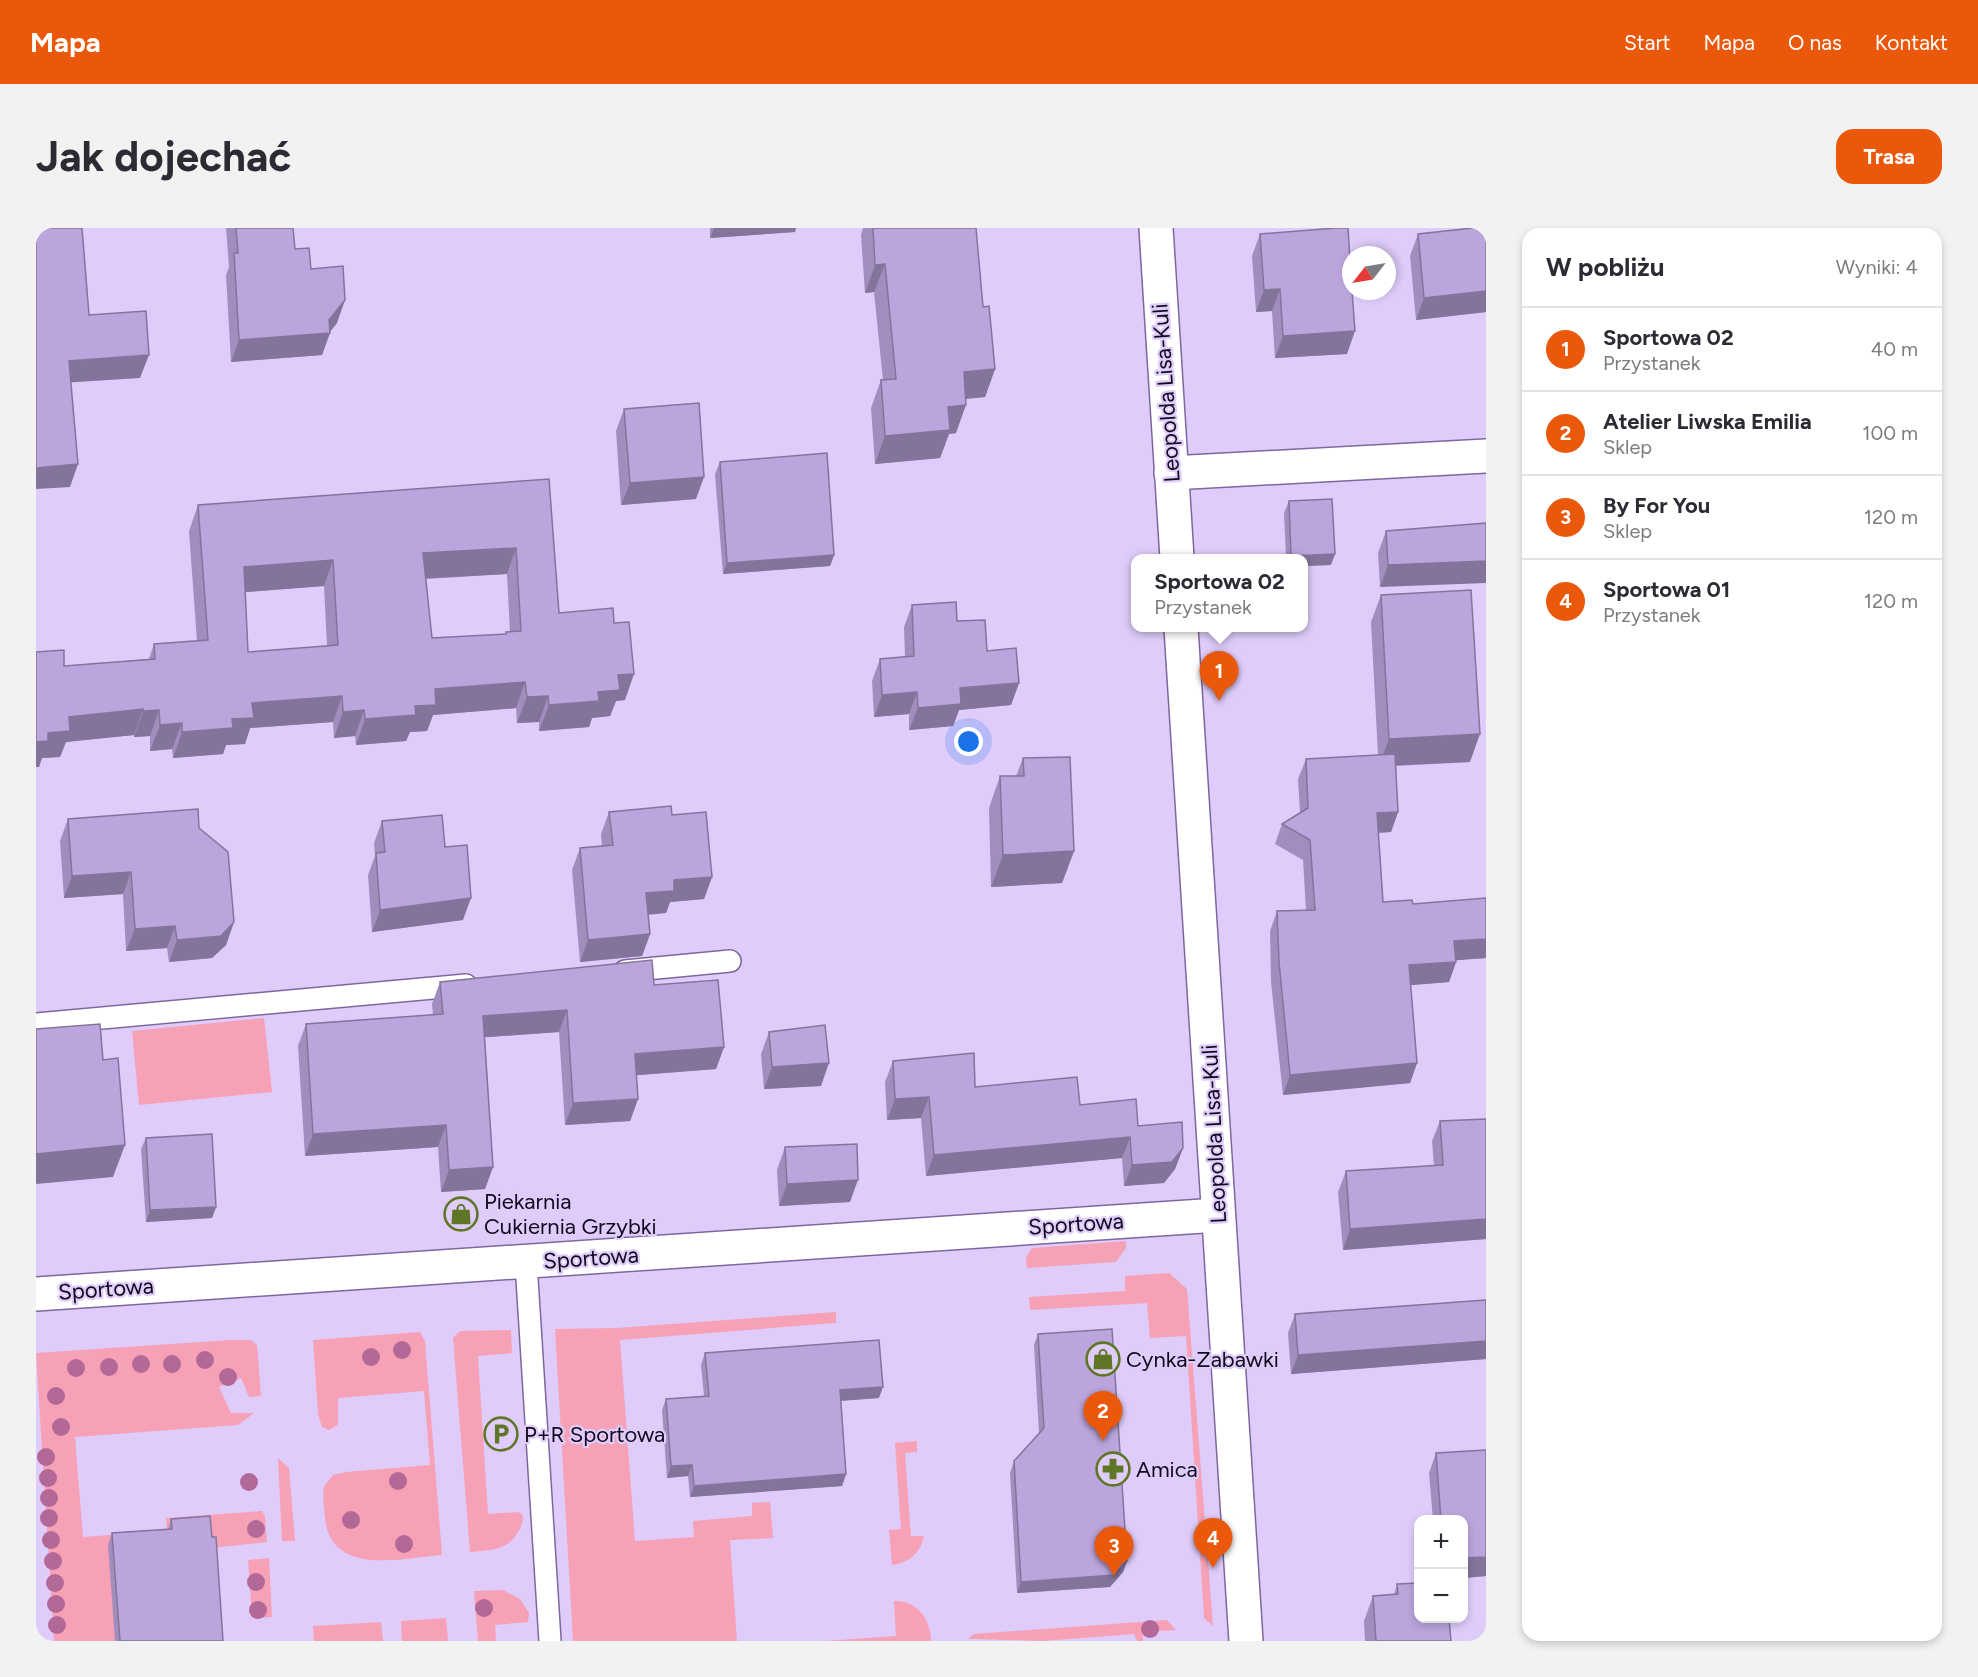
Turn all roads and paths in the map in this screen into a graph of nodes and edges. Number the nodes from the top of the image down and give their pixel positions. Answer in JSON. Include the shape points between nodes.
{"nodes":[{"id":1,"x":1156,"y":228,"type":"edge"},
{"id":2,"x":1486,"y":456,"type":"edge"},
{"id":3,"x":1171,"y":473,"type":"junction"},
{"id":4,"x":1177,"y":554,"type":"edge"},
{"id":5,"x":1181,"y":632,"type":"edge"},
{"id":6,"x":730,"y":961,"type":"dead end"},
{"id":7,"x":601,"y":973,"type":"edge"},
{"id":8,"x":483,"y":983,"type":"edge"},
{"id":9,"x":36,"y":1023,"type":"edge"},
{"id":10,"x":1218,"y":1215,"type":"junction"},
{"id":11,"x":526,"y":1263,"type":"junction"},
{"id":12,"x":36,"y":1294,"type":"edge"},
{"id":13,"x":550,"y":1641,"type":"edge"},
{"id":14,"x":1246,"y":1641,"type":"edge"}],
"edges":[{"from":1,"to":3,"type":"street","name":"Leopolda Lisa-Kuli"},
{"from":2,"to":3,"type":"street"},
{"from":3,"to":4,"type":"street","name":"Leopolda Lisa-Kuli"},
{"from":5,"to":10,"type":"street","name":"Leopolda Lisa-Kuli"},
{"from":6,"to":7,"type":"lane"},
{"from":8,"to":9,"type":"lane"},
{"from":10,"to":11,"type":"street","name":"Sportowa"},
{"from":10,"to":14,"type":"street","name":"Leopolda Lisa-Kuli"},
{"from":11,"to":12,"type":"street","name":"Sportowa"},
{"from":11,"to":13,"type":"lane"}]}
